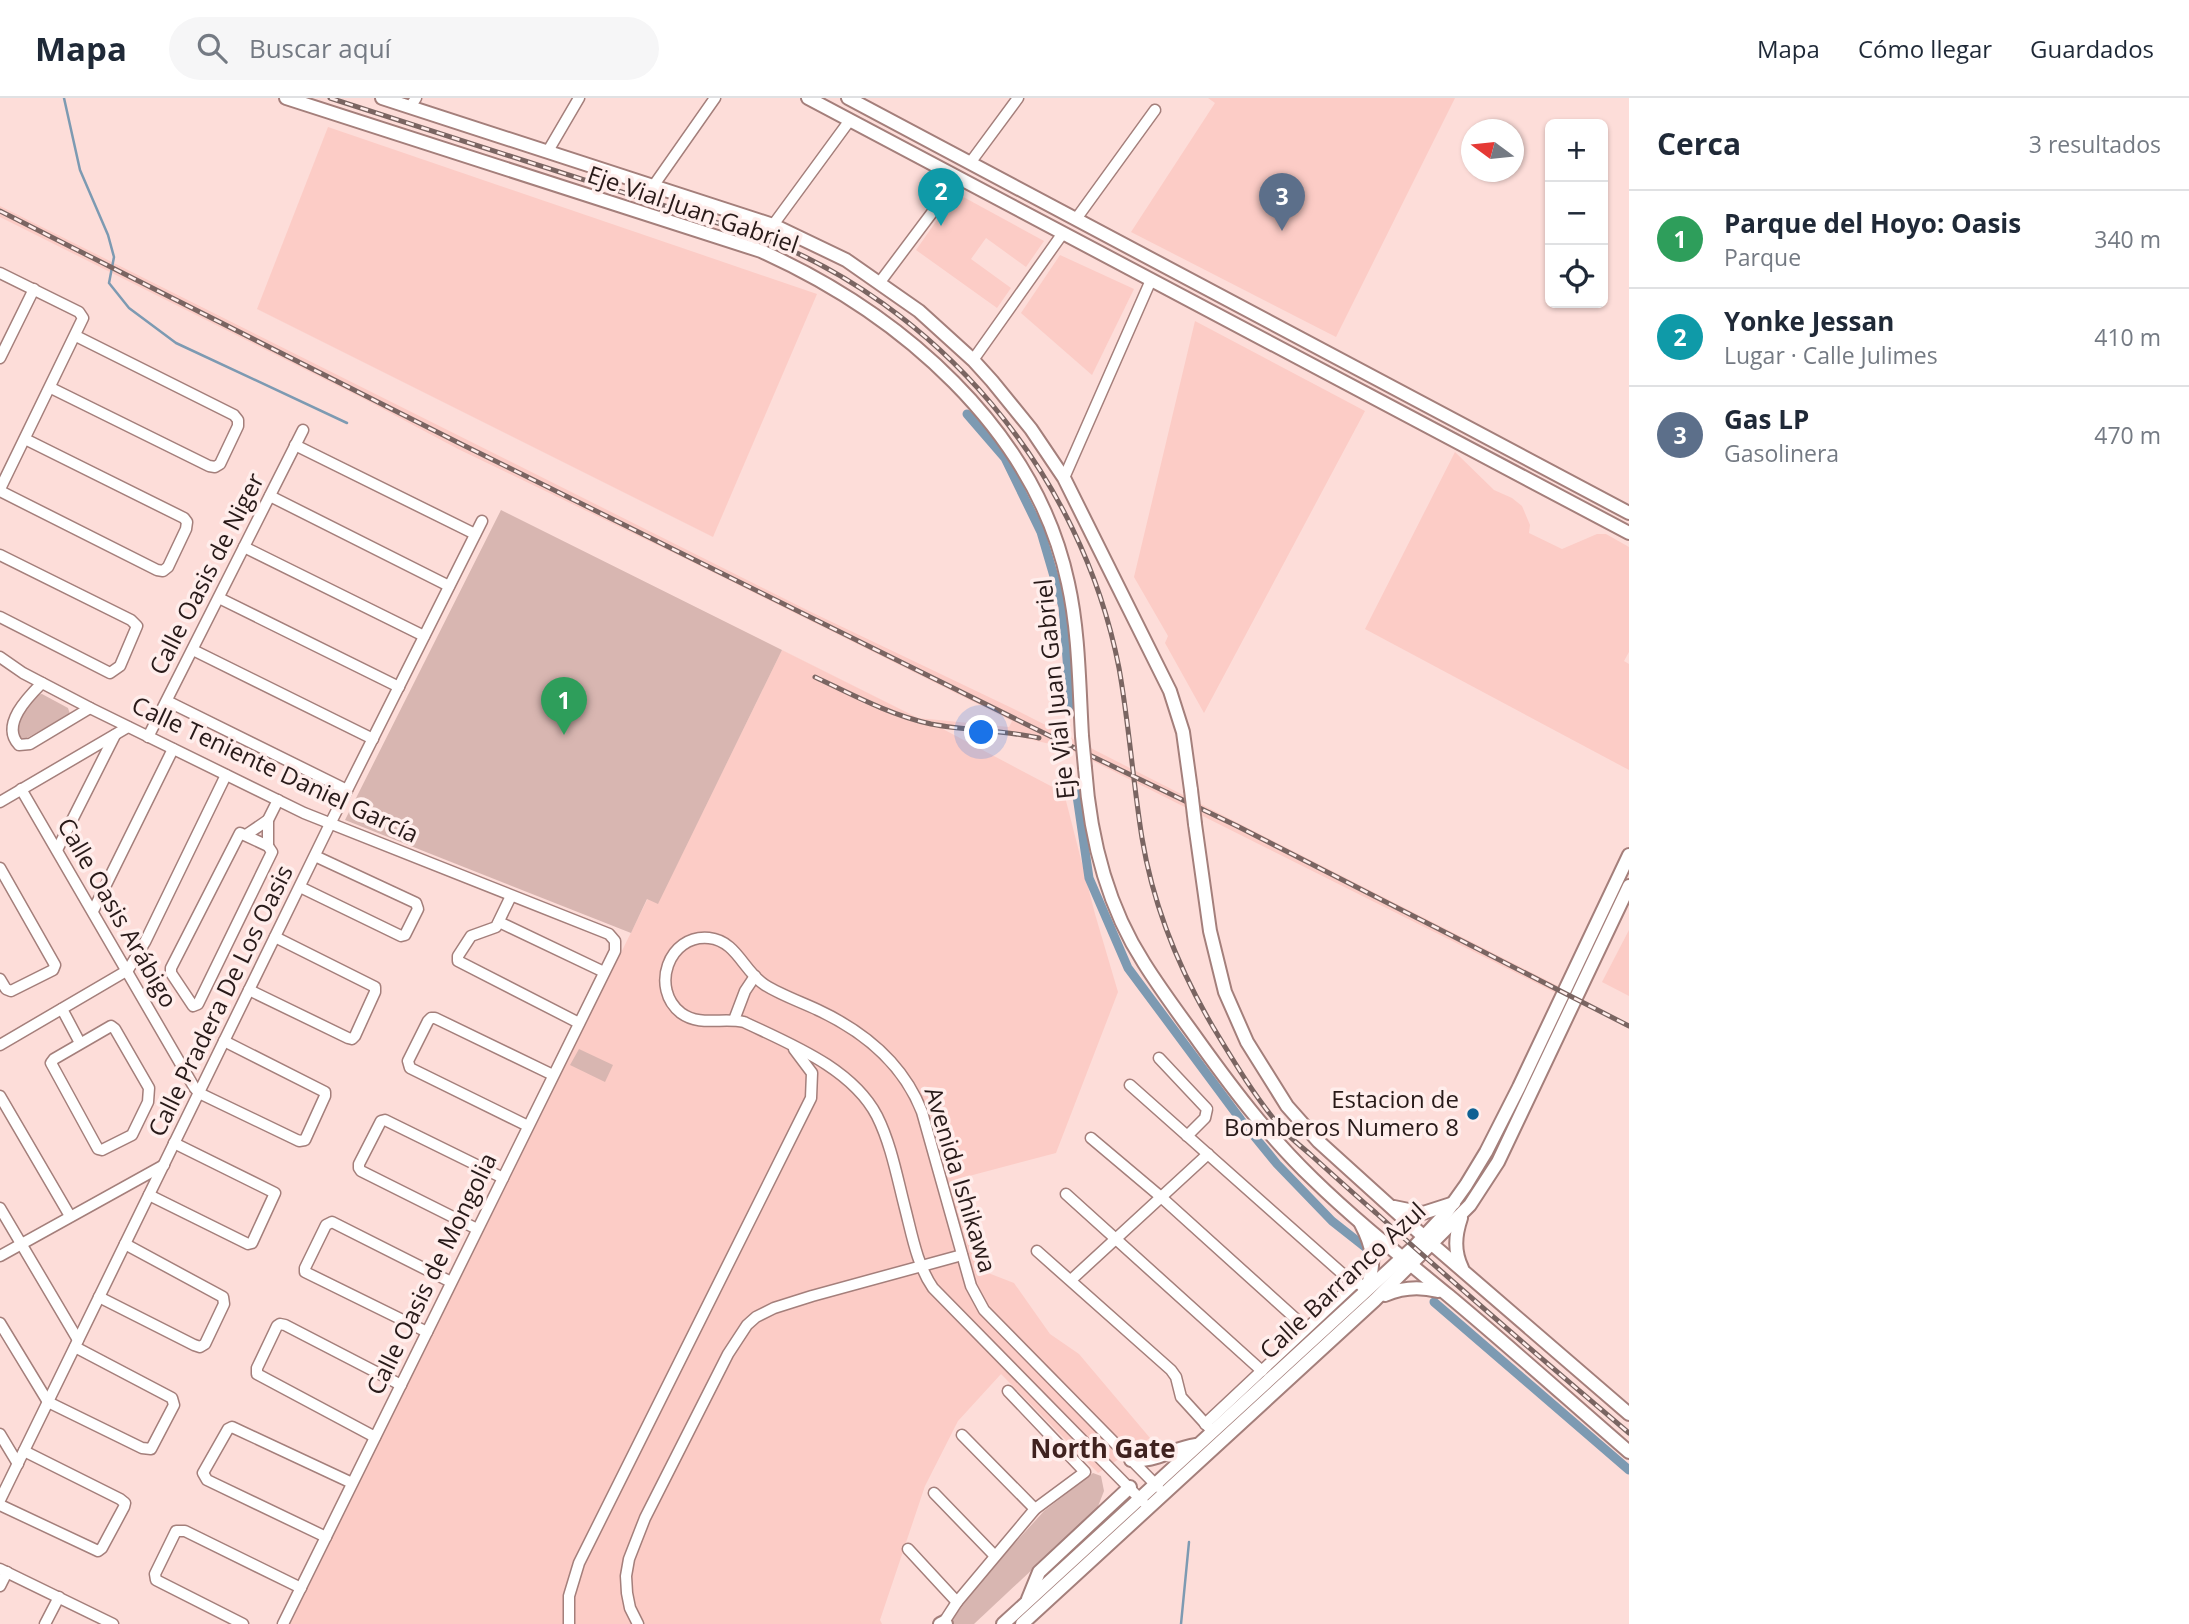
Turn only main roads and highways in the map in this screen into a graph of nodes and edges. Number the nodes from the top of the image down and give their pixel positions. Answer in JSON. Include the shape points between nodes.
{"nodes":[{"id":1,"x":286,"y":98,"type":"edge"},
{"id":2,"x":382,"y":98,"type":"edge"},
{"id":3,"x":808,"y":98,"type":"edge"},
{"id":4,"x":848,"y":98,"type":"edge"},
{"id":5,"x":864,"y":101,"type":"edge"},
{"id":6,"x":413,"y":103,"type":"edge"},
{"id":7,"x":1240,"y":307,"type":"junction"},
{"id":8,"x":1232,"y":323,"type":"junction"},
{"id":9,"x":1629,"y":513,"type":"edge"},
{"id":10,"x":1629,"y":533,"type":"edge"},
{"id":11,"x":1629,"y":855,"type":"edge"},
{"id":12,"x":1629,"y":886,"type":"edge"},
{"id":13,"x":1454,"y":1203,"type":"junction"},
{"id":14,"x":1388,"y":1205,"type":"junction"},
{"id":15,"x":1462,"y":1214,"type":"junction"},
{"id":16,"x":1358,"y":1218,"type":"junction"},
{"id":17,"x":1428,"y":1241,"type":"junction"},
{"id":18,"x":1407,"y":1261,"type":"junction"},
{"id":19,"x":1463,"y":1272,"type":"junction"},
{"id":20,"x":1359,"y":1287,"type":"junction"},
{"id":21,"x":1449,"y":1296,"type":"junction"},
{"id":22,"x":1375,"y":1300,"type":"junction"},
{"id":23,"x":1629,"y":1414,"type":"edge"},
{"id":24,"x":1196,"y":1445,"type":"junction"},
{"id":25,"x":1629,"y":1451,"type":"edge"},
{"id":26,"x":1131,"y":1460,"type":"road end"},
{"id":27,"x":1130,"y":1487,"type":"road end"},
{"id":28,"x":1159,"y":1488,"type":"junction"},
{"id":29,"x":1144,"y":1502,"type":"junction"},
{"id":30,"x":1027,"y":1601,"type":"junction"},
{"id":31,"x":1003,"y":1624,"type":"edge"},
{"id":32,"x":1022,"y":1624,"type":"edge"}],
"edges":[{"from":1,"to":16,"type":"main road","name":"Eje Vial Juan Gabriel","bridge":true,"via":[[761,251],[863,306],[952,381],[1015,458],[1061,554],[1072,602],[1090,820],[1116,909],[1144,963],[1265,1128]]},
{"from":2,"to":6,"type":"main road","name":"Eje Vial Juan Gabriel"},
{"from":3,"to":8,"type":"main road"},
{"from":4,"to":5,"type":"main road"},
{"from":5,"to":7,"type":"main road"},
{"from":6,"to":14,"type":"main road","name":"Eje Vial Juan Gabriel","bridge":true,"via":[[773,225],[880,282],[973,360],[1020,414],[1064,478],[1167,684],[1183,733],[1214,952],[1243,1032],[1297,1119]]},
{"from":7,"to":8,"type":"main road"},
{"from":7,"to":9,"type":"main road"},
{"from":8,"to":10,"type":"main road"},
{"from":11,"to":13,"type":"main road","name":"Calle Barranco Azul","via":[[1501,1124]]},
{"from":12,"to":15,"type":"main road","name":"Calle Barranco Azul","via":[[1498,1162]]},
{"from":13,"to":14,"type":"main road","via":[[1423,1213]]},
{"from":13,"to":17,"type":"main road","name":"Calle Barranco Azul"},
{"from":14,"to":17,"type":"main road","name":"Eje Vial Juan Gabriel"},
{"from":15,"to":17,"type":"main road","name":"Calle Barranco Azul"},
{"from":15,"to":19,"type":"main road","via":[[1456,1249]]},
{"from":16,"to":18,"type":"main road","name":"Eje Vial Juan Gabriel"},
{"from":16,"to":20,"type":"main road","via":[[1373,1253],[1372,1272]]},
{"from":17,"to":18,"type":"main road","name":"Calle Barranco Azul"},
{"from":17,"to":19,"type":"main road","name":"Eje Vial Juan Gabriel"},
{"from":18,"to":20,"type":"main road","name":"Calle Barranco Azul"},
{"from":18,"to":21,"type":"main road","name":"Eje Vial Juan Gabriel"},
{"from":18,"to":22,"type":"main road","name":"Calle Barranco Azul"},
{"from":19,"to":23,"type":"main road","name":"Eje Vial Juan Gabriel"},
{"from":20,"to":24,"type":"main road","name":"Calle Barranco Azul","via":[[1208,1427]]},
{"from":21,"to":22,"type":"main road","via":[[1412,1287]]},
{"from":21,"to":25,"type":"main road","name":"Eje Vial Juan Gabriel"},
{"from":22,"to":28,"type":"main road","name":"Calle Barranco Azul"},
{"from":24,"to":26,"type":"main road","via":[[1150,1460]]},
{"from":24,"to":28,"type":"main road","name":"Calle Barranco Azul"},
{"from":27,"to":30,"type":"main road","via":[[1039,1572]]},
{"from":28,"to":29,"type":"main road","name":"Calle Barranco Azul"},
{"from":29,"to":30,"type":"main road","name":"Calle Barranco Azul"},
{"from":29,"to":32,"type":"main road","name":"Calle Barranco Azul"},
{"from":30,"to":31,"type":"main road","name":"Calle Barranco Azul"}]}
